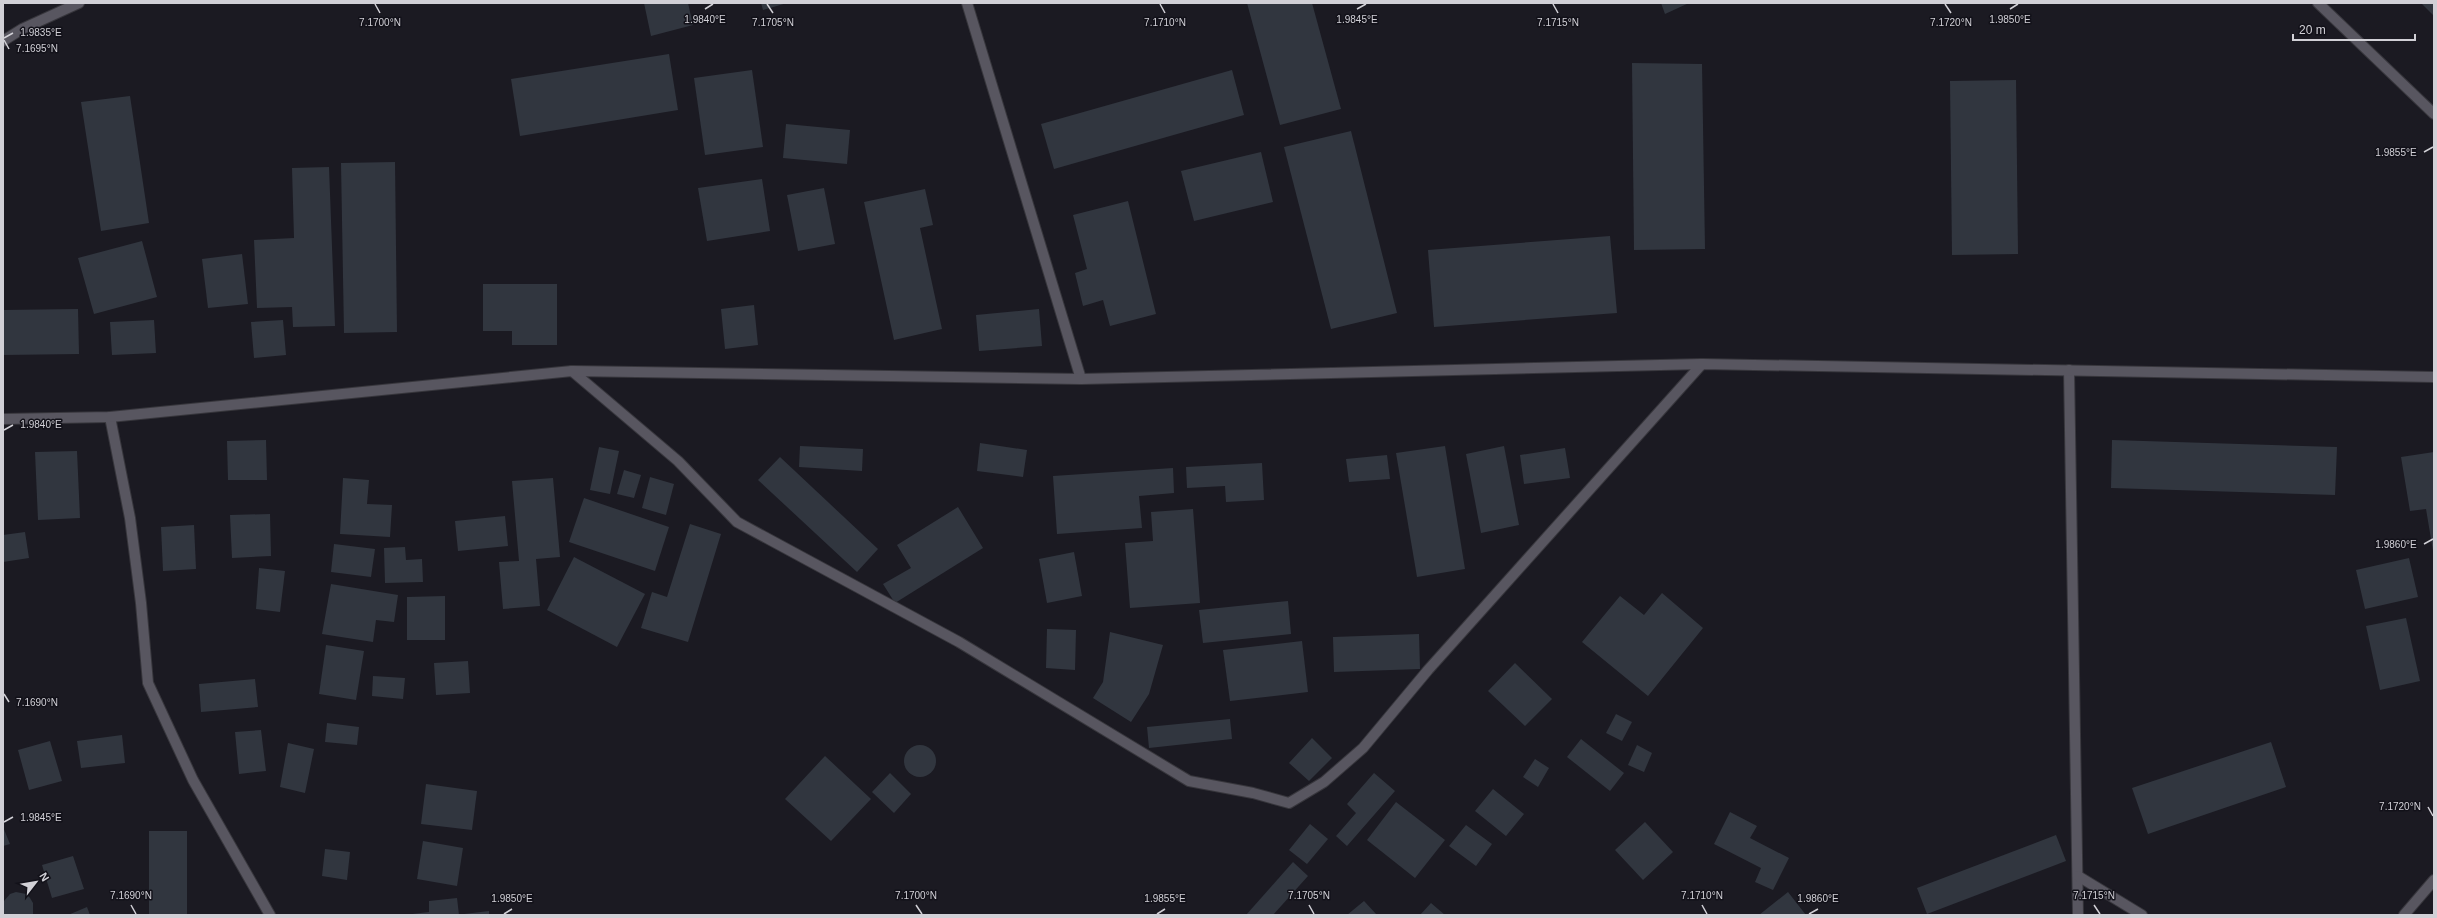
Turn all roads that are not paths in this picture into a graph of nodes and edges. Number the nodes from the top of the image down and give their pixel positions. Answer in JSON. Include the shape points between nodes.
{"nodes":[{"id":1,"x":79,"y":3,"type":"edge"},
{"id":2,"x":967,"y":3,"type":"edge"},
{"id":3,"x":2318,"y":3,"type":"edge"},
{"id":4,"x":3,"y":41,"type":"edge"},
{"id":5,"x":2434,"y":114,"type":"edge"},
{"id":6,"x":1702,"y":364,"type":"junction"},
{"id":7,"x":2069,"y":370,"type":"junction"},
{"id":8,"x":572,"y":371,"type":"junction"},
{"id":9,"x":2434,"y":377,"type":"edge"},
{"id":10,"x":1081,"y":379,"type":"junction"},
{"id":11,"x":110,"y":417,"type":"junction"},
{"id":12,"x":3,"y":419,"type":"edge"},
{"id":13,"x":2078,"y":876,"type":"junction"},
{"id":14,"x":2434,"y":880,"type":"edge"},
{"id":15,"x":270,"y":915,"type":"edge"},
{"id":16,"x":2078,"y":915,"type":"edge"},
{"id":17,"x":2142,"y":915,"type":"edge"},
{"id":18,"x":2404,"y":915,"type":"edge"}],
"edges":[{"from":1,"to":4,"type":"street","via":[[22,29]]},
{"from":2,"to":10,"type":"street"},
{"from":3,"to":5,"type":"street"},
{"from":6,"to":7,"type":"street"},
{"from":6,"to":8,"type":"street","via":[[1439,658],[1363,748],[1324,782],[1289,803],[1253,793],[1189,781],[959,642],[737,522],[678,461]]},
{"from":6,"to":10,"type":"street"},
{"from":7,"to":9,"type":"street"},
{"from":7,"to":13,"type":"street"},
{"from":8,"to":10,"type":"street"},
{"from":8,"to":11,"type":"street"},
{"from":11,"to":12,"type":"street"},
{"from":11,"to":15,"type":"street","via":[[130,518],[148,683],[193,780]]},
{"from":13,"to":16,"type":"street"},
{"from":13,"to":17,"type":"street"},
{"from":14,"to":18,"type":"street"}]}
